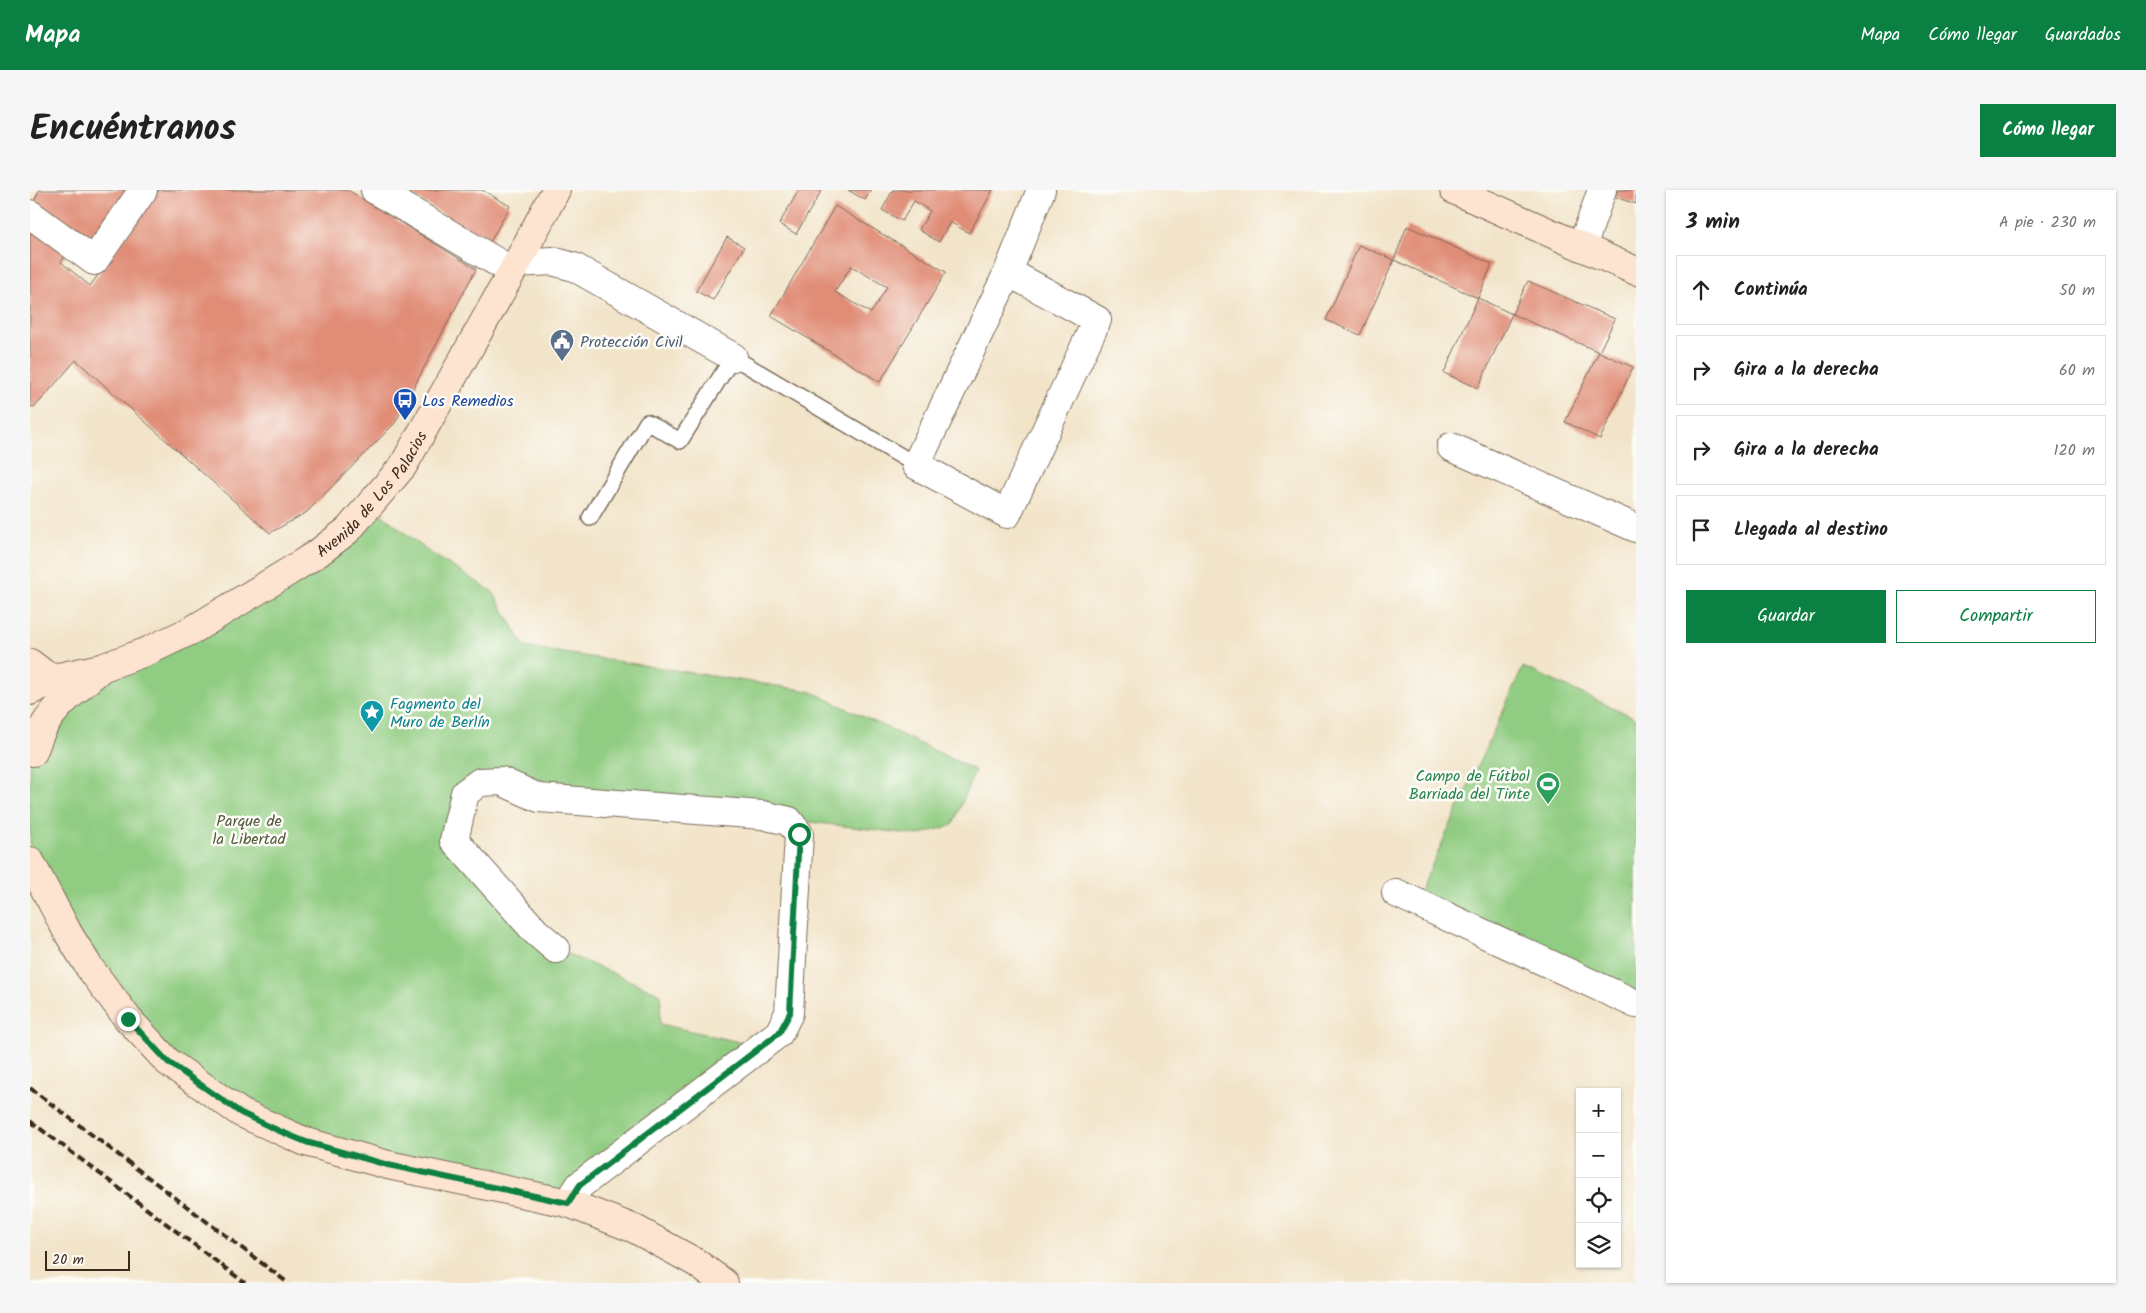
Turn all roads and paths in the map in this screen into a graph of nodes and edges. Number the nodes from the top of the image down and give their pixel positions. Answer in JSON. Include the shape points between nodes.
{"nodes":[{"id":1,"x":143,"y":190,"type":"edge"},
{"id":2,"x":376,"y":190,"type":"edge"},
{"id":3,"x":556,"y":190,"type":"edge"},
{"id":4,"x":1041,"y":190,"type":"edge"},
{"id":5,"x":1454,"y":190,"type":"edge"},
{"id":6,"x":1602,"y":190,"type":"edge"},
{"id":7,"x":30,"y":214,"type":"edge"},
{"id":8,"x":1582,"y":247,"type":"junction"},
{"id":9,"x":514,"y":267,"type":"junction"},
{"id":10,"x":1636,"y":271,"type":"edge"},
{"id":11,"x":1008,"y":272,"type":"junction"},
{"id":12,"x":732,"y":357,"type":"junction"},
{"id":13,"x":1451,"y":446,"type":"dead end"},
{"id":14,"x":916,"y":464,"type":"junction"},
{"id":15,"x":590,"y":518,"type":"dead end"},
{"id":16,"x":1636,"y":528,"type":"edge"},
{"id":17,"x":30,"y":663,"type":"edge"},
{"id":18,"x":101,"y":668,"type":"junction"},
{"id":19,"x":59,"y":677,"type":"junction"},
{"id":20,"x":30,"y":691,"type":"edge"},
{"id":21,"x":31,"y":749,"type":"edge"},
{"id":22,"x":30,"y":861,"type":"edge"},
{"id":23,"x":1396,"y":893,"type":"dead end"},
{"id":24,"x":556,"y":949,"type":"dead end"},
{"id":25,"x":1636,"y":1004,"type":"edge"},
{"id":26,"x":568,"y":1203,"type":"junction"},
{"id":27,"x":724,"y":1283,"type":"edge"}],
"edges":[{"from":1,"to":7,"type":"street","via":[[94,261]]},
{"from":2,"to":9,"type":"street"},
{"from":3,"to":9,"type":"street","name":"Avenida de Los Palacios"},
{"from":4,"to":11,"type":"street"},
{"from":5,"to":8,"type":"street"},
{"from":6,"to":8,"type":"street"},
{"from":8,"to":10,"type":"street"},
{"from":9,"to":12,"type":"street","via":[[552,261],[574,266]]},
{"from":9,"to":18,"type":"street","name":"Avenida de Los Palacios","via":[[403,466],[348,530],[318,553],[194,629]]},
{"from":11,"to":14,"type":"street"},
{"from":11,"to":14,"type":"street","via":[[1097,320],[1008,514]]},
{"from":12,"to":14,"type":"lane"},
{"from":12,"to":15,"type":"lane","via":[[680,441],[647,422]]},
{"from":13,"to":16,"type":"street"},
{"from":17,"to":19,"type":"street","via":[[47,676]]},
{"from":18,"to":19,"type":"street","name":"Avenida de Los Palacios"},
{"from":18,"to":21,"type":"street","name":"Avenida de Los Palacios","via":[[50,718]]},
{"from":19,"to":20,"type":"street","name":"Avenida de Los Palacios"},
{"from":22,"to":26,"type":"street","via":[[89,967],[128,1019],[168,1062],[241,1113],[306,1142],[388,1165]]},
{"from":23,"to":25,"type":"street"},
{"from":24,"to":26,"type":"street","via":[[536,932],[454,840],[465,793],[480,782],[501,781],[539,798],[762,815],[789,821],[799,834],[790,1013],[779,1033],[580,1185]]},
{"from":26,"to":27,"type":"street","via":[[635,1229]]}]}
